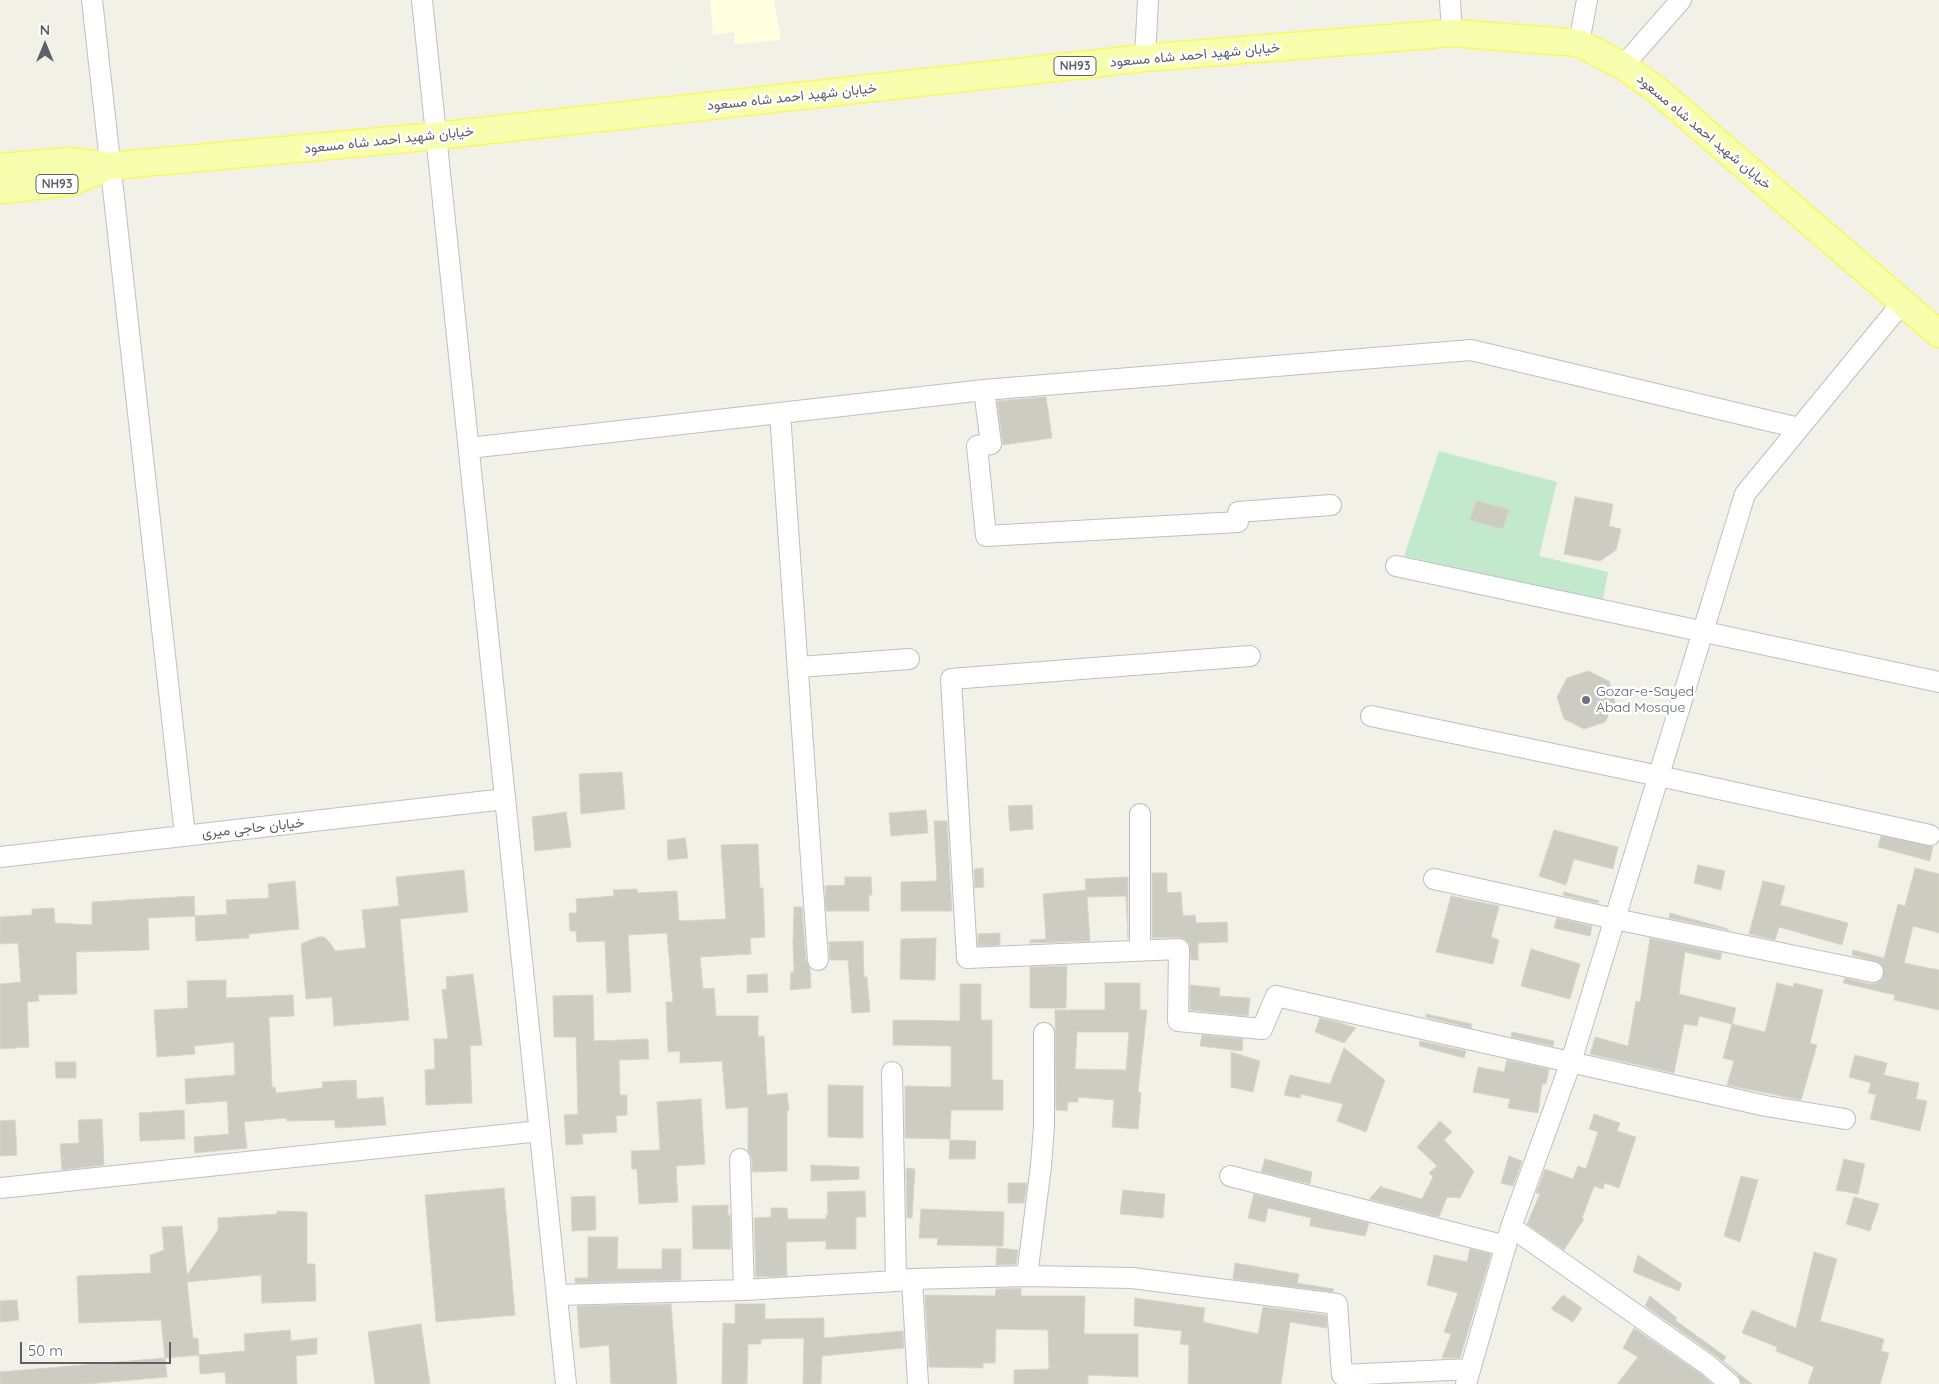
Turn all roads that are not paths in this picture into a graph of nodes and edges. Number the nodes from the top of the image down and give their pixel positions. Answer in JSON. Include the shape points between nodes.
{"nodes":[{"id":1,"x":92,"y":0,"type":"edge"},
{"id":2,"x":422,"y":0,"type":"edge"},
{"id":3,"x":1148,"y":0,"type":"edge"},
{"id":4,"x":1450,"y":0,"type":"edge"},
{"id":5,"x":1587,"y":0,"type":"edge"},
{"id":6,"x":1681,"y":0,"type":"edge"},
{"id":7,"x":1452,"y":33,"type":"junction"},
{"id":8,"x":1579,"y":43,"type":"junction"},
{"id":9,"x":1145,"y":58,"type":"junction"},
{"id":10,"x":1623,"y":66,"type":"junction"},
{"id":11,"x":436,"y":136,"type":"junction"},
{"id":12,"x":111,"y":166,"type":"junction"},
{"id":13,"x":0,"y":167,"type":"edge"},
{"id":14,"x":0,"y":190,"type":"edge"},
{"id":15,"x":1902,"y":303,"type":"junction"},
{"id":16,"x":1939,"y":334,"type":"edge"},
{"id":17,"x":984,"y":390,"type":"junction"},
{"id":18,"x":780,"y":412,"type":"junction"},
{"id":19,"x":1799,"y":428,"type":"junction"},
{"id":20,"x":469,"y":448,"type":"junction"},
{"id":21,"x":1331,"y":505,"type":"dead end"},
{"id":22,"x":1396,"y":566,"type":"dead end"},
{"id":23,"x":1703,"y":632,"type":"junction"},
{"id":24,"x":1250,"y":656,"type":"dead end"},
{"id":25,"x":909,"y":660,"type":"dead end"},
{"id":26,"x":799,"y":666,"type":"junction"},
{"id":27,"x":1939,"y":682,"type":"edge"},
{"id":28,"x":1371,"y":716,"type":"dead end"},
{"id":29,"x":1659,"y":776,"type":"junction"},
{"id":30,"x":505,"y":799,"type":"junction"},
{"id":31,"x":1140,"y":814,"type":"dead end"},
{"id":32,"x":185,"y":835,"type":"junction"},
{"id":33,"x":1930,"y":835,"type":"dead end"},
{"id":34,"x":0,"y":857,"type":"edge"},
{"id":35,"x":1434,"y":879,"type":"dead end"},
{"id":36,"x":1615,"y":920,"type":"junction"},
{"id":37,"x":1140,"y":950,"type":"junction"},
{"id":38,"x":818,"y":960,"type":"dead end"},
{"id":39,"x":1872,"y":972,"type":"dead end"},
{"id":40,"x":1044,"y":1034,"type":"dead end"},
{"id":41,"x":1571,"y":1062,"type":"junction"},
{"id":42,"x":892,"y":1072,"type":"dead end"},
{"id":43,"x":1845,"y":1118,"type":"dead end"},
{"id":44,"x":540,"y":1131,"type":"junction"},
{"id":45,"x":740,"y":1159,"type":"dead end"},
{"id":46,"x":1230,"y":1176,"type":"dead end"},
{"id":47,"x":0,"y":1188,"type":"edge"},
{"id":48,"x":1508,"y":1236,"type":"junction"},
{"id":49,"x":1027,"y":1276,"type":"junction"},
{"id":50,"x":904,"y":1280,"type":"junction"},
{"id":51,"x":744,"y":1290,"type":"junction"},
{"id":52,"x":557,"y":1295,"type":"junction"},
{"id":53,"x":1468,"y":1377,"type":"edge"},
{"id":54,"x":566,"y":1384,"type":"edge"},
{"id":55,"x":918,"y":1384,"type":"edge"},
{"id":56,"x":1730,"y":1384,"type":"edge"}],
"edges":[{"from":1,"to":12,"type":"street"},
{"from":2,"to":11,"type":"street"},
{"from":3,"to":9,"type":"street"},
{"from":4,"to":7,"type":"street"},
{"from":5,"to":8,"type":"street"},
{"from":6,"to":10,"type":"street"},
{"from":7,"to":8,"type":"main road","name":"خیابان شهید احمد شاه مسعود","number":"NH93"},
{"from":7,"to":9,"type":"main road","name":"خیابان شهید احمد شاه مسعود","number":"NH93"},
{"from":8,"to":10,"type":"main road","name":"خیابان شهید احمد شاه مسعود","number":"NH93"},
{"from":9,"to":11,"type":"main road","name":"خیابان شهید احمد شاه مسعود","number":"NH93"},
{"from":10,"to":15,"type":"main road","name":"خیابان شهید احمد شاه مسعود","number":"NH93","via":[[1657,90]]},
{"from":11,"to":12,"type":"main road","name":"خیابان شهید احمد شاه مسعود","number":"NH93"},
{"from":11,"to":20,"type":"street"},
{"from":12,"to":13,"type":"main road","name":"خیابان شهید احمد شاه مسعود","number":"NH93","via":[[69,161]]},
{"from":12,"to":14,"type":"main road","name":"خیابان شهید احمد شاه مسعود","number":"NH93","via":[[71,182]]},
{"from":12,"to":32,"type":"street"},
{"from":15,"to":16,"type":"main road","name":"خیابان شهید احمد شاه مسعود","number":"NH93"},
{"from":15,"to":19,"type":"street"},
{"from":17,"to":18,"type":"street"},
{"from":17,"to":19,"type":"street","via":[[1471,350]]},
{"from":17,"to":21,"type":"street","via":[[991,444],[977,446],[986,536],[1238,522],[1238,512]]},
{"from":18,"to":20,"type":"street"},
{"from":18,"to":26,"type":"street"},
{"from":19,"to":23,"type":"street","via":[[1745,494]]},
{"from":20,"to":30,"type":"street"},
{"from":22,"to":23,"type":"street"},
{"from":23,"to":27,"type":"street"},
{"from":23,"to":29,"type":"street"},
{"from":24,"to":37,"type":"street","via":[[951,679],[967,958]]},
{"from":25,"to":26,"type":"street"},
{"from":26,"to":38,"type":"street"},
{"from":28,"to":29,"type":"street"},
{"from":29,"to":33,"type":"street"},
{"from":29,"to":36,"type":"street"},
{"from":30,"to":32,"type":"street","name":"خیابان حاجی میری"},
{"from":30,"to":44,"type":"street"},
{"from":31,"to":37,"type":"street"},
{"from":32,"to":34,"type":"street","name":"خیابان حاجی میری"},
{"from":35,"to":36,"type":"street"},
{"from":36,"to":39,"type":"street"},
{"from":36,"to":41,"type":"street"},
{"from":37,"to":41,"type":"street","via":[[1179,949],[1178,1021],[1262,1029],[1276,996]]},
{"from":40,"to":49,"type":"street","via":[[1042,1158]]},
{"from":41,"to":43,"type":"street","via":[[1766,1106]]},
{"from":41,"to":48,"type":"street"},
{"from":42,"to":50,"type":"street"},
{"from":44,"to":47,"type":"street"},
{"from":44,"to":52,"type":"street"},
{"from":45,"to":51,"type":"street"},
{"from":46,"to":48,"type":"street"},
{"from":48,"to":53,"type":"street"},
{"from":48,"to":56,"type":"street","via":[[1708,1365]]},
{"from":49,"to":50,"type":"street"},
{"from":49,"to":53,"type":"street","via":[[1132,1278],[1337,1304],[1342,1375]]},
{"from":50,"to":51,"type":"street"},
{"from":50,"to":55,"type":"street"},
{"from":51,"to":52,"type":"street"},
{"from":52,"to":54,"type":"street"}]}
